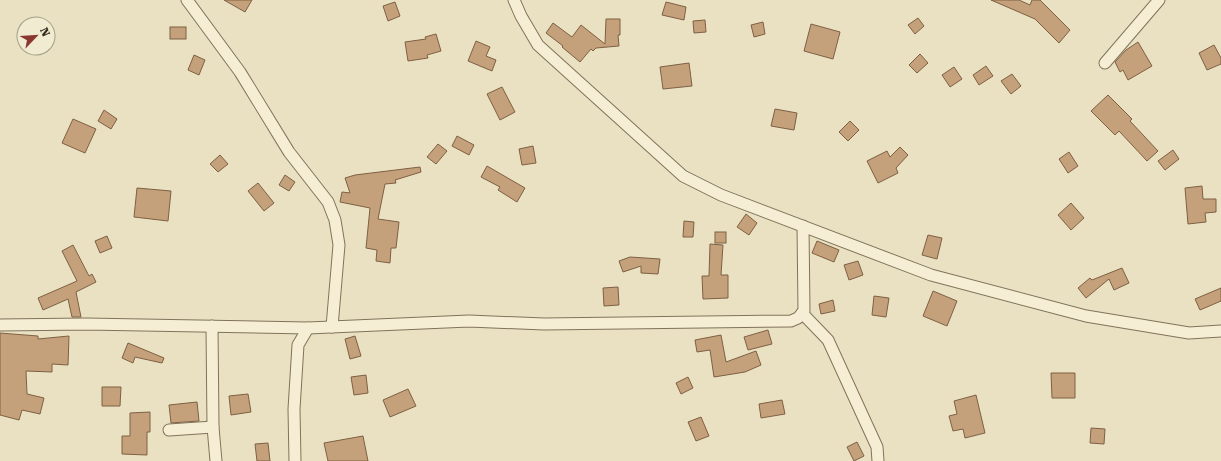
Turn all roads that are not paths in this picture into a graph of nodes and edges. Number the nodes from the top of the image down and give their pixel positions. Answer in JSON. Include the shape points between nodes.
{"nodes":[{"id":1,"x":187,"y":0,"type":"edge"},
{"id":2,"x":514,"y":0,"type":"edge"},
{"id":3,"x":1160,"y":0,"type":"edge"},
{"id":4,"x":1105,"y":63,"type":"dead end"},
{"id":5,"x":803,"y":226,"type":"junction"},
{"id":6,"x":802,"y":314,"type":"junction"},
{"id":7,"x":0,"y":325,"type":"edge"},
{"id":8,"x":212,"y":326,"type":"junction"},
{"id":9,"x":332,"y":327,"type":"junction"},
{"id":10,"x":308,"y":328,"type":"junction"},
{"id":11,"x":1221,"y":331,"type":"edge"},
{"id":12,"x":213,"y":427,"type":"junction"},
{"id":13,"x":169,"y":430,"type":"dead end"},
{"id":14,"x":216,"y":461,"type":"edge"},
{"id":15,"x":295,"y":461,"type":"edge"},
{"id":16,"x":878,"y":461,"type":"edge"}],
"edges":[{"from":1,"to":9,"type":"street","via":[[240,72],[289,152],[328,202],[335,220],[339,245]]},
{"from":2,"to":5,"type":"street","via":[[538,45],[683,176],[721,195]]},
{"from":3,"to":4,"type":"street"},
{"from":5,"to":6,"type":"street"},
{"from":5,"to":11,"type":"street","via":[[931,275],[1086,316],[1189,333]]},
{"from":6,"to":9,"type":"street","via":[[791,322],[544,324],[469,321]]},
{"from":6,"to":16,"type":"street","via":[[828,340],[877,447]]},
{"from":7,"to":8,"type":"street"},
{"from":8,"to":10,"type":"street"},
{"from":8,"to":12,"type":"street"},
{"from":9,"to":10,"type":"street"},
{"from":10,"to":15,"type":"street","via":[[298,345],[294,409]]},
{"from":12,"to":13,"type":"street"},
{"from":12,"to":14,"type":"street"}]}
